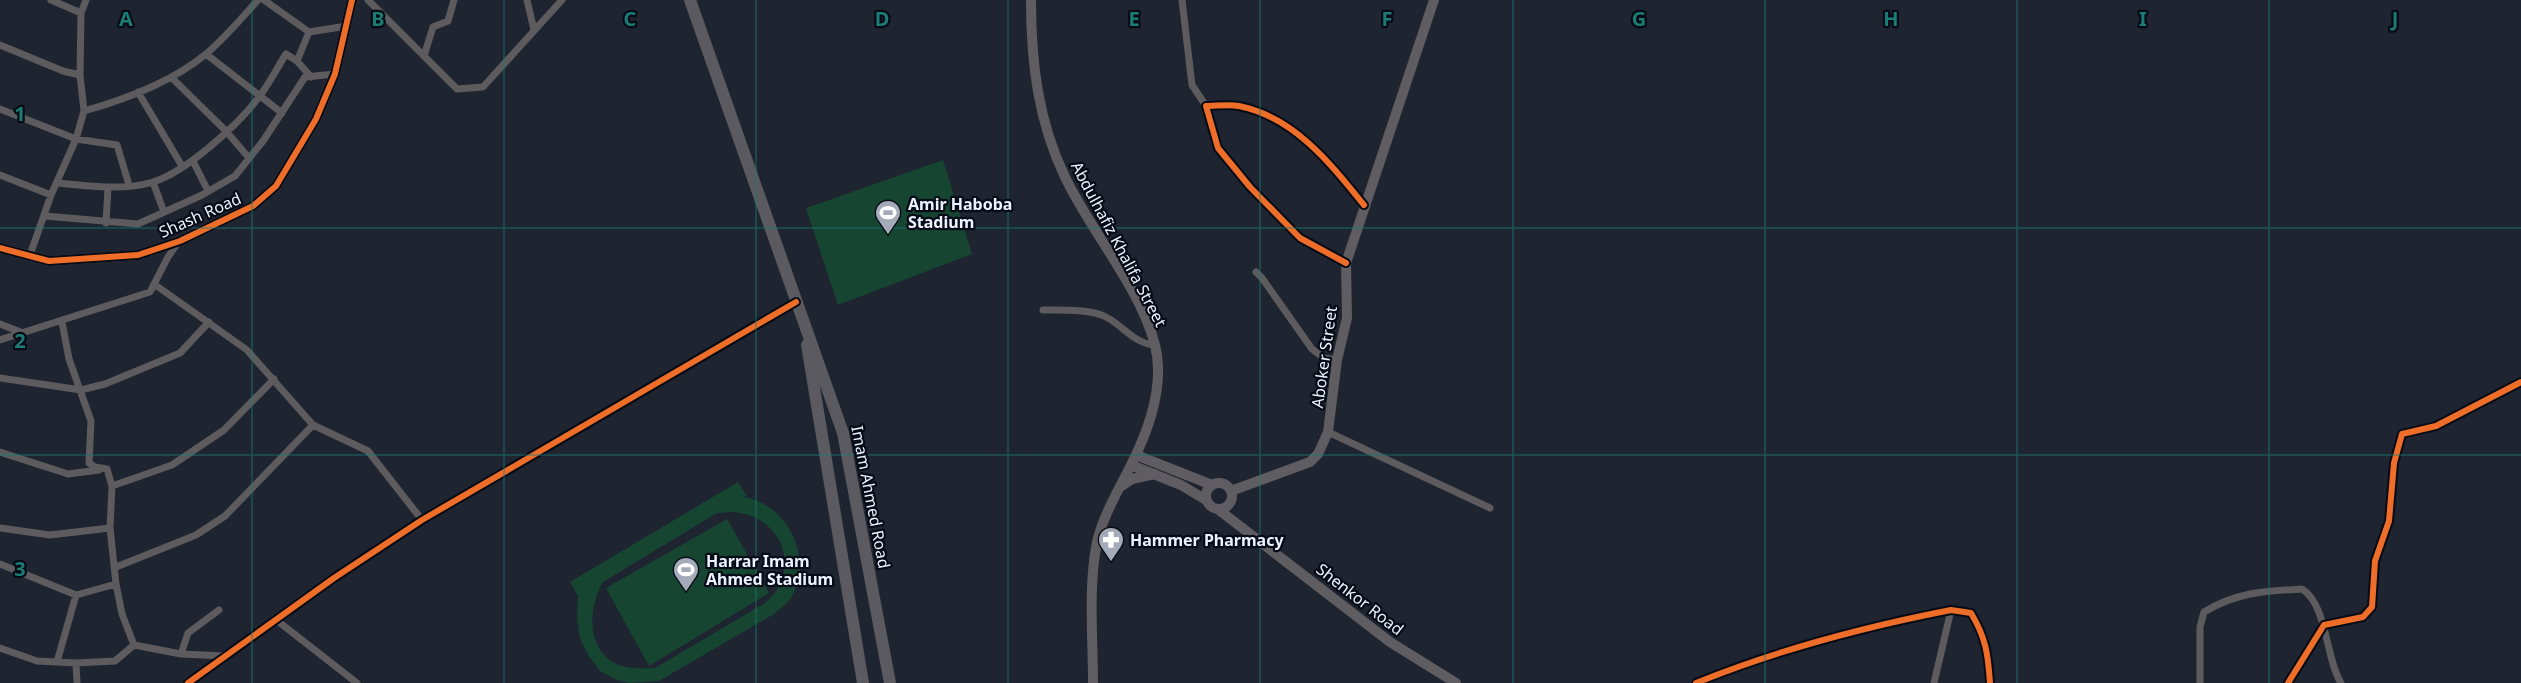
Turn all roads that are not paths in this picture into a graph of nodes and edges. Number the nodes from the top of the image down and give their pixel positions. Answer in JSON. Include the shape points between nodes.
{"nodes":[{"id":1,"x":51,"y":0,"type":"edge"},
{"id":2,"x":86,"y":0,"type":"edge"},
{"id":3,"x":258,"y":0,"type":"edge"},
{"id":4,"x":264,"y":0,"type":"edge"},
{"id":5,"x":352,"y":0,"type":"edge"},
{"id":6,"x":368,"y":0,"type":"edge"},
{"id":7,"x":454,"y":0,"type":"edge"},
{"id":8,"x":526,"y":0,"type":"edge"},
{"id":9,"x":562,"y":0,"type":"edge"},
{"id":10,"x":1031,"y":0,"type":"edge"},
{"id":11,"x":1182,"y":0,"type":"edge"},
{"id":12,"x":1434,"y":0,"type":"edge"},
{"id":13,"x":694,"y":2,"type":"edge"},
{"id":14,"x":81,"y":13,"type":"junction"},
{"id":15,"x":347,"y":26,"type":"junction"},
{"id":16,"x":534,"y":30,"type":"junction"},
{"id":17,"x":309,"y":32,"type":"junction"},
{"id":18,"x":0,"y":45,"type":"edge"},
{"id":19,"x":206,"y":54,"type":"junction"},
{"id":20,"x":424,"y":56,"type":"junction"},
{"id":21,"x":297,"y":61,"type":"junction"},
{"id":22,"x":335,"y":74,"type":"junction"},
{"id":23,"x":80,"y":75,"type":"junction"},
{"id":24,"x":311,"y":77,"type":"junction"},
{"id":25,"x":172,"y":78,"type":"junction"},
{"id":26,"x":138,"y":92,"type":"junction"},
{"id":27,"x":259,"y":97,"type":"junction"},
{"id":28,"x":1206,"y":106,"type":"junction"},
{"id":29,"x":0,"y":109,"type":"edge"},
{"id":30,"x":84,"y":111,"type":"junction"},
{"id":31,"x":282,"y":113,"type":"junction"},
{"id":32,"x":226,"y":131,"type":"junction"},
{"id":33,"x":76,"y":139,"type":"junction"},
{"id":34,"x":249,"y":158,"type":"junction"},
{"id":35,"x":193,"y":160,"type":"junction"},
{"id":36,"x":182,"y":166,"type":"junction"},
{"id":37,"x":0,"y":176,"type":"edge"},
{"id":38,"x":153,"y":182,"type":"junction"},
{"id":39,"x":57,"y":183,"type":"junction"},
{"id":40,"x":129,"y":185,"type":"junction"},
{"id":41,"x":108,"y":187,"type":"junction"},
{"id":42,"x":208,"y":191,"type":"junction"},
{"id":43,"x":51,"y":195,"type":"junction"},
{"id":44,"x":1364,"y":204,"type":"junction"},
{"id":45,"x":164,"y":212,"type":"junction"},
{"id":46,"x":45,"y":216,"type":"junction"},
{"id":47,"x":106,"y":223,"type":"junction"},
{"id":48,"x":180,"y":241,"type":"junction"},
{"id":49,"x":0,"y":248,"type":"edge"},
{"id":50,"x":30,"y":255,"type":"junction"},
{"id":51,"x":1346,"y":263,"type":"junction"},
{"id":52,"x":1256,"y":272,"type":"dead end"},
{"id":53,"x":154,"y":284,"type":"junction"},
{"id":54,"x":796,"y":302,"type":"junction"},
{"id":55,"x":1043,"y":310,"type":"dead end"},
{"id":56,"x":62,"y":322,"type":"junction"},
{"id":57,"x":209,"y":322,"type":"junction"},
{"id":58,"x":804,"y":323,"type":"junction"},
{"id":59,"x":0,"y":324,"type":"edge"},
{"id":60,"x":24,"y":334,"type":"junction"},
{"id":61,"x":0,"y":340,"type":"edge"},
{"id":62,"x":1155,"y":345,"type":"junction"},
{"id":63,"x":1337,"y":360,"type":"junction"},
{"id":64,"x":0,"y":378,"type":"edge"},
{"id":65,"x":274,"y":379,"type":"junction"},
{"id":66,"x":2521,"y":382,"type":"edge"},
{"id":67,"x":81,"y":390,"type":"junction"},
{"id":68,"x":313,"y":425,"type":"junction"},
{"id":69,"x":1328,"y":432,"type":"junction"},
{"id":70,"x":1143,"y":435,"type":"junction"},
{"id":71,"x":0,"y":452,"type":"edge"},
{"id":72,"x":1133,"y":460,"type":"junction"},
{"id":73,"x":107,"y":469,"type":"junction"},
{"id":74,"x":1157,"y":469,"type":"junction"},
{"id":75,"x":1212,"y":485,"type":"junction"},
{"id":76,"x":112,"y":486,"type":"junction"},
{"id":77,"x":1120,"y":487,"type":"junction"},
{"id":78,"x":1231,"y":491,"type":"junction"},
{"id":79,"x":1206,"y":500,"type":"junction"},
{"id":80,"x":1230,"y":504,"type":"junction"},
{"id":81,"x":1490,"y":508,"type":"dead end"},
{"id":82,"x":1219,"y":510,"type":"junction"},
{"id":83,"x":422,"y":520,"type":"junction"},
{"id":84,"x":0,"y":528,"type":"edge"},
{"id":85,"x":110,"y":528,"type":"junction"},
{"id":86,"x":1250,"y":532,"type":"junction"},
{"id":87,"x":0,"y":564,"type":"edge"},
{"id":88,"x":116,"y":567,"type":"junction"},
{"id":89,"x":116,"y":584,"type":"junction"},
{"id":90,"x":76,"y":595,"type":"junction"},
{"id":91,"x":219,"y":610,"type":"dead end"},
{"id":92,"x":1951,"y":610,"type":"junction"},
{"id":93,"x":275,"y":620,"type":"junction"},
{"id":94,"x":2324,"y":625,"type":"junction"},
{"id":95,"x":134,"y":645,"type":"junction"},
{"id":96,"x":0,"y":648,"type":"edge"},
{"id":97,"x":181,"y":654,"type":"junction"},
{"id":98,"x":226,"y":656,"type":"junction"},
{"id":99,"x":57,"y":662,"type":"junction"},
{"id":100,"x":76,"y":663,"type":"junction"},
{"id":101,"x":77,"y":683,"type":"edge"},
{"id":102,"x":188,"y":683,"type":"edge"},
{"id":103,"x":357,"y":683,"type":"edge"},
{"id":104,"x":863,"y":683,"type":"edge"},
{"id":105,"x":890,"y":683,"type":"edge"},
{"id":106,"x":1093,"y":683,"type":"edge"},
{"id":107,"x":1456,"y":683,"type":"edge"},
{"id":108,"x":1696,"y":683,"type":"edge"},
{"id":109,"x":1934,"y":683,"type":"edge"},
{"id":110,"x":1990,"y":683,"type":"edge"},
{"id":111,"x":2200,"y":683,"type":"edge"},
{"id":112,"x":2288,"y":683,"type":"edge"},
{"id":113,"x":2341,"y":683,"type":"edge"}],
"edges":[{"from":1,"to":14,"type":"street"},
{"from":2,"to":14,"type":"street"},
{"from":3,"to":19,"type":"street"},
{"from":4,"to":17,"type":"street"},
{"from":5,"to":15,"type":"main road","name":"Shash Road"},
{"from":6,"to":20,"type":"street"},
{"from":7,"to":20,"type":"street","via":[[447,21],[433,27]]},
{"from":8,"to":16,"type":"street"},
{"from":9,"to":16,"type":"street"},
{"from":10,"to":62,"type":"main road","name":"Abdulhafiz Khalifa Street","via":[[1033,66],[1039,106],[1051,143],[1065,177],[1130,289]]},
{"from":11,"to":28,"type":"street","via":[[1192,84]]},
{"from":12,"to":44,"type":"main road","name":"Aboker Street"},
{"from":13,"to":54,"type":"highway","name":"Imam Ahmed Road"},
{"from":14,"to":23,"type":"street"},
{"from":15,"to":17,"type":"street"},
{"from":15,"to":22,"type":"main road","name":"Shash Road"},
{"from":16,"to":20,"type":"street","via":[[483,87],[457,89]]},
{"from":17,"to":21,"type":"street"},
{"from":18,"to":23,"type":"street"},
{"from":19,"to":25,"type":"street"},
{"from":19,"to":27,"type":"street"},
{"from":21,"to":24,"type":"street"},
{"from":21,"to":27,"type":"street","via":[[286,54]]},
{"from":22,"to":24,"type":"street"},
{"from":22,"to":48,"type":"main road","name":"Shash Road","via":[[316,119],[276,186],[253,206]]},
{"from":23,"to":30,"type":"street"},
{"from":24,"to":31,"type":"street","via":[[305,77]]},
{"from":25,"to":26,"type":"street"},
{"from":25,"to":32,"type":"street"},
{"from":26,"to":30,"type":"street"},
{"from":26,"to":36,"type":"street"},
{"from":27,"to":31,"type":"street"},
{"from":27,"to":32,"type":"street"},
{"from":28,"to":44,"type":"street","via":[[1238,106],[1273,118],[1300,134]]},
{"from":28,"to":51,"type":"street","via":[[1218,148],[1250,187],[1300,238]]},
{"from":29,"to":33,"type":"street"},
{"from":30,"to":33,"type":"street"},
{"from":31,"to":34,"type":"street"},
{"from":32,"to":34,"type":"street"},
{"from":32,"to":35,"type":"street"},
{"from":33,"to":39,"type":"street"},
{"from":33,"to":40,"type":"street","via":[[117,145]]},
{"from":34,"to":42,"type":"street","via":[[236,176]]},
{"from":35,"to":36,"type":"street"},
{"from":35,"to":42,"type":"street"},
{"from":36,"to":38,"type":"street"},
{"from":37,"to":43,"type":"street"},
{"from":38,"to":40,"type":"street"},
{"from":38,"to":45,"type":"street"},
{"from":39,"to":41,"type":"street"},
{"from":39,"to":43,"type":"street"},
{"from":40,"to":41,"type":"street"},
{"from":41,"to":47,"type":"street"},
{"from":42,"to":45,"type":"street"},
{"from":43,"to":46,"type":"street"},
{"from":44,"to":51,"type":"main road","name":"Aboker Street"},
{"from":45,"to":47,"type":"street","via":[[138,224]]},
{"from":46,"to":47,"type":"street"},
{"from":46,"to":50,"type":"street"},
{"from":48,"to":50,"type":"main road","name":"Shash Road","via":[[138,255],[49,261]]},
{"from":48,"to":53,"type":"street"},
{"from":49,"to":50,"type":"main road","name":"Shash Road"},
{"from":51,"to":63,"type":"main road","name":"Aboker Street","via":[[1347,318]]},
{"from":52,"to":63,"type":"street","via":[[1312,349],[1323,358]]},
{"from":53,"to":56,"type":"street","via":[[150,292]]},
{"from":53,"to":57,"type":"street"},
{"from":54,"to":58,"type":"highway","name":"Imam Ahmed Road"},
{"from":54,"to":83,"type":"street"},
{"from":55,"to":62,"type":"street","via":[[1096,313],[1143,345]]},
{"from":56,"to":60,"type":"street"},
{"from":56,"to":67,"type":"street","via":[[69,359]]},
{"from":57,"to":65,"type":"street","via":[[247,350]]},
{"from":57,"to":67,"type":"street","via":[[180,353]]},
{"from":58,"to":104,"type":"highway","name":"Imam Ahmed Road"},
{"from":58,"to":105,"type":"highway","name":"Imam Ahmed Road","via":[[843,433]]},
{"from":59,"to":60,"type":"street"},
{"from":60,"to":61,"type":"street"},
{"from":62,"to":70,"type":"main road","name":"Abdulhafiz Khalifa Street","via":[[1158,373],[1154,404]]},
{"from":63,"to":69,"type":"main road","name":"Aboker Street"},
{"from":64,"to":67,"type":"street"},
{"from":65,"to":68,"type":"street"},
{"from":65,"to":76,"type":"street","via":[[224,430],[172,465]]},
{"from":66,"to":94,"type":"street","via":[[2436,426],[2402,434],[2394,463],[2389,522],[2375,561],[2372,607],[2363,617]]},
{"from":67,"to":73,"type":"street","via":[[91,421],[89,463]]},
{"from":68,"to":83,"type":"street","via":[[368,451]]},
{"from":68,"to":88,"type":"street","via":[[225,516],[196,535]]},
{"from":69,"to":78,"type":"main road","name":"Aboker Street","via":[[1310,462]]},
{"from":69,"to":81,"type":"street"},
{"from":70,"to":72,"type":"main road","name":"Abdulhafiz Khalifa Street"},
{"from":70,"to":74,"type":"main road"},
{"from":71,"to":73,"type":"street","via":[[68,474]]},
{"from":72,"to":74,"type":"main road"},
{"from":72,"to":77,"type":"main road","name":"Abdulhafiz Khalifa Street"},
{"from":73,"to":76,"type":"street"},
{"from":74,"to":75,"type":"main road"},
{"from":74,"to":77,"type":"main road"},
{"from":74,"to":79,"type":"main road"},
{"from":75,"to":78,"type":"main road","via":[[1225,484]]},
{"from":75,"to":79,"type":"main road"},
{"from":76,"to":85,"type":"street"},
{"from":77,"to":106,"type":"main road","name":"Abdulhafiz Khalifa Street","via":[[1103,522],[1093,567]]},
{"from":78,"to":80,"type":"main road"},
{"from":79,"to":82,"type":"main road"},
{"from":80,"to":82,"type":"main road"},
{"from":80,"to":86,"type":"main road","name":"Shenkor Road"},
{"from":82,"to":86,"type":"main road","name":"Shenkor Road"},
{"from":83,"to":93,"type":"street"},
{"from":84,"to":85,"type":"street","via":[[50,535]]},
{"from":85,"to":88,"type":"street"},
{"from":86,"to":107,"type":"main road","name":"Shenkor Road","via":[[1390,642]]},
{"from":87,"to":90,"type":"street"},
{"from":88,"to":89,"type":"street"},
{"from":89,"to":90,"type":"street"},
{"from":89,"to":95,"type":"street"},
{"from":90,"to":99,"type":"street"},
{"from":91,"to":97,"type":"street","via":[[188,633]]},
{"from":92,"to":108,"type":"street","via":[[1800,646]]},
{"from":92,"to":109,"type":"street"},
{"from":92,"to":110,"type":"street","via":[[1971,613],[1983,633]]},
{"from":93,"to":98,"type":"street"},
{"from":93,"to":103,"type":"street"},
{"from":94,"to":111,"type":"street","via":[[2308,592],[2302,589],[2261,591],[2224,600],[2204,612],[2200,627]]},
{"from":94,"to":112,"type":"street"},
{"from":94,"to":113,"type":"street"},
{"from":95,"to":97,"type":"street"},
{"from":95,"to":100,"type":"street","via":[[116,661]]},
{"from":96,"to":99,"type":"street","via":[[37,661]]},
{"from":97,"to":98,"type":"street"},
{"from":98,"to":102,"type":"street"},
{"from":99,"to":100,"type":"street"},
{"from":100,"to":101,"type":"street"}]}
